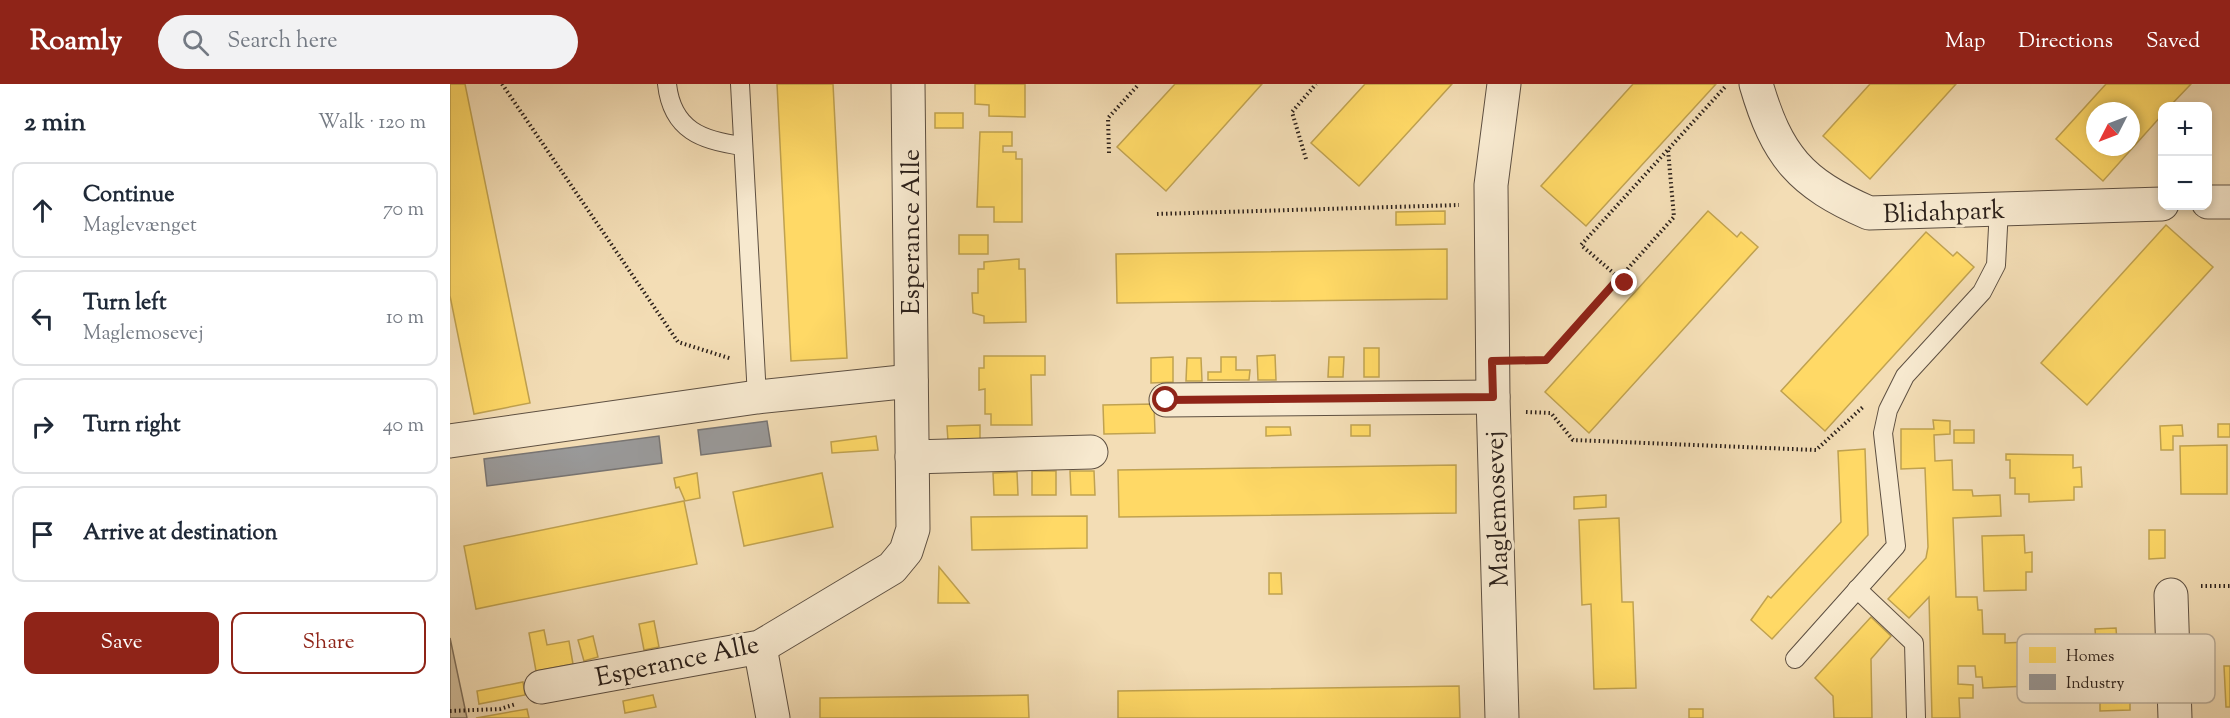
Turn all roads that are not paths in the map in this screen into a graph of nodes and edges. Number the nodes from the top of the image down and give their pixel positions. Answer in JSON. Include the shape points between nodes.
{"nodes":[{"id":1,"x":667,"y":84,"type":"edge"},
{"id":2,"x":740,"y":84,"type":"edge"},
{"id":3,"x":908,"y":84,"type":"edge"},
{"id":4,"x":1504,"y":84,"type":"edge"},
{"id":5,"x":1756,"y":84,"type":"edge"},
{"id":6,"x":743,"y":146,"type":"junction"},
{"id":7,"x":2230,"y":201,"type":"edge"},
{"id":8,"x":2212,"y":202,"type":"edge"},
{"id":9,"x":2158,"y":204,"type":"edge"},
{"id":10,"x":1999,"y":209,"type":"junction"},
{"id":11,"x":911,"y":381,"type":"junction"},
{"id":12,"x":756,"y":382,"type":"junction"},
{"id":13,"x":1166,"y":400,"type":"dead end"},
{"id":14,"x":1493,"y":404,"type":"junction"},
{"id":15,"x":450,"y":441,"type":"edge"},
{"id":16,"x":1091,"y":452,"type":"dead end"},
{"id":17,"x":912,"y":457,"type":"junction"},
{"id":18,"x":1857,"y":589,"type":"junction"},
{"id":19,"x":2171,"y":595,"type":"dead end"},
{"id":20,"x":2172,"y":634,"type":"edge"},
{"id":21,"x":760,"y":647,"type":"junction"},
{"id":22,"x":1795,"y":659,"type":"dead end"},
{"id":23,"x":541,"y":687,"type":"road end"},
{"id":24,"x":2175,"y":703,"type":"edge"},
{"id":25,"x":773,"y":718,"type":"edge"},
{"id":26,"x":1502,"y":718,"type":"edge"},
{"id":27,"x":1916,"y":718,"type":"edge"},
{"id":28,"x":2175,"y":718,"type":"edge"}],
"edges":[{"from":1,"to":6,"type":"lane","via":[[669,105],[691,131],[711,142]]},
{"from":2,"to":6,"type":"lane"},
{"from":3,"to":11,"type":"street","name":"Esperance Alle"},
{"from":4,"to":14,"type":"street","name":"Maglemosevej","via":[[1491,185]]},
{"from":5,"to":10,"type":"street","name":"Blidahpark","via":[[1766,118],[1785,152],[1810,181],[1838,199],[1869,213]]},
{"from":6,"to":12,"type":"lane"},
{"from":7,"to":8,"type":"street"},
{"from":9,"to":10,"type":"street","name":"Blidahpark"},
{"from":10,"to":18,"type":"lane","via":[[1996,266],[1982,292],[1905,376],[1888,410],[1883,433],[1896,546]]},
{"from":11,"to":12,"type":"street"},
{"from":11,"to":17,"type":"street","name":"Esperance Alle"},
{"from":12,"to":15,"type":"street"},
{"from":13,"to":14,"type":"street"},
{"from":14,"to":26,"type":"street","name":"Maglemosevej"},
{"from":16,"to":17,"type":"street"},
{"from":17,"to":21,"type":"street","name":"Esperance Alle","via":[[913,529],[906,551],[892,568]]},
{"from":18,"to":22,"type":"lane"},
{"from":18,"to":27,"type":"lane","via":[[1914,643]]},
{"from":19,"to":20,"type":"street"},
{"from":21,"to":23,"type":"street","name":"Esperance Alle"},
{"from":21,"to":25,"type":"street"},
{"from":24,"to":28,"type":"street"}]}
